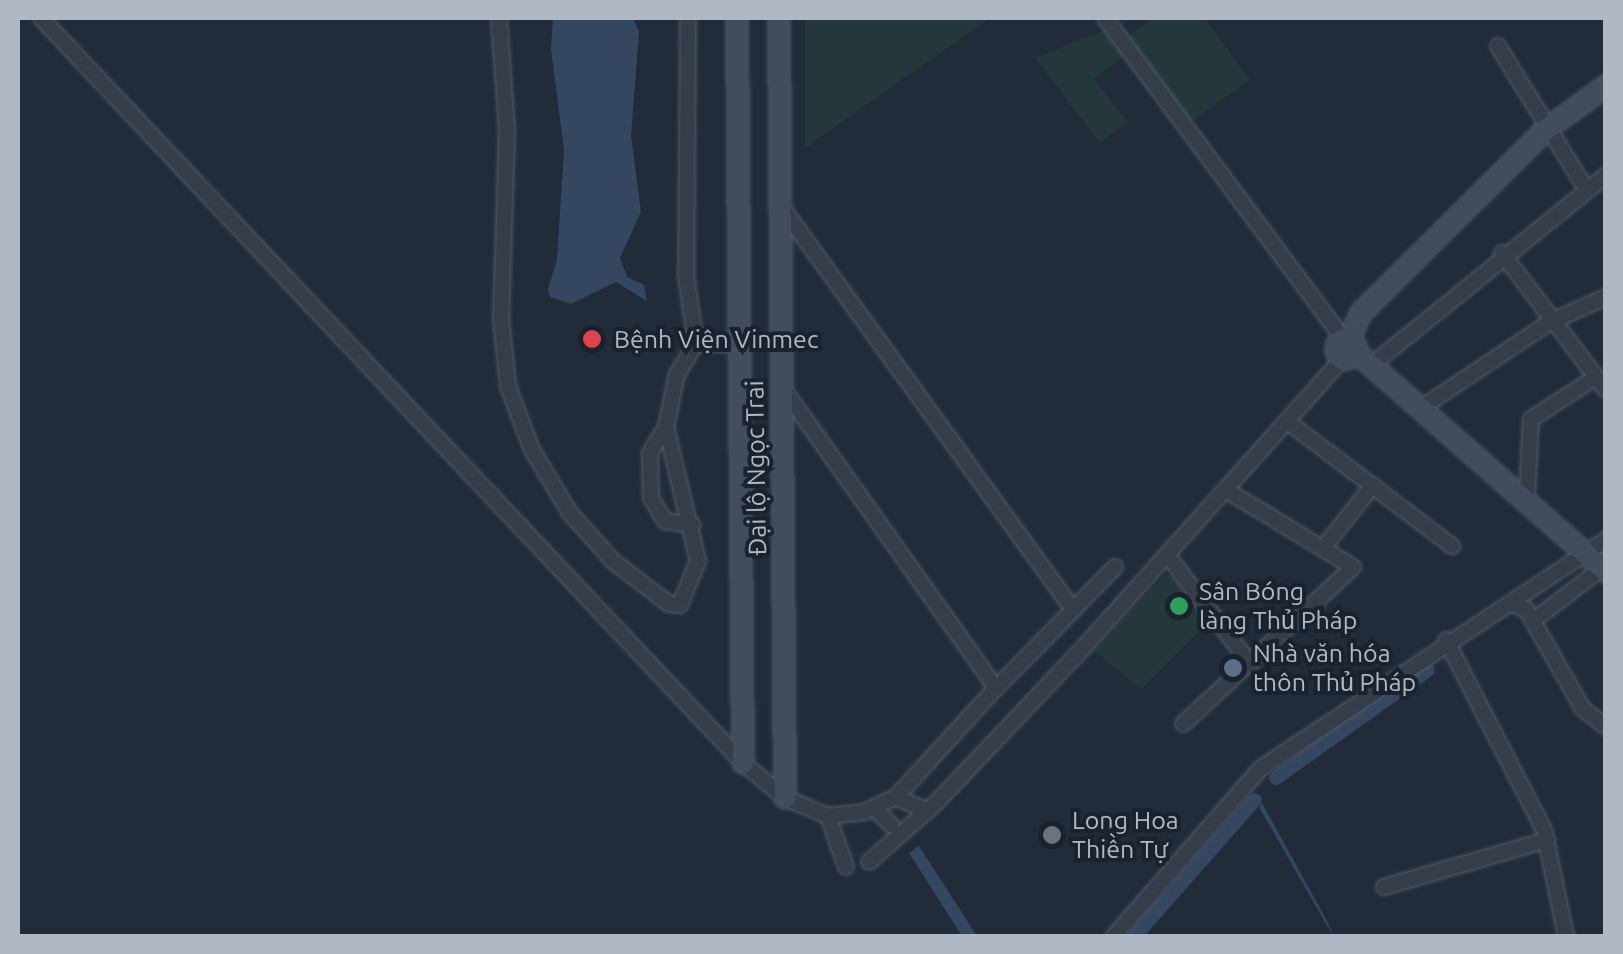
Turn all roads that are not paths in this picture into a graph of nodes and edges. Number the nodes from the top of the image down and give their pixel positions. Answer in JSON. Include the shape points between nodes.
{"nodes":[{"id":1,"x":41,"y":18,"type":"edge"},
{"id":2,"x":499,"y":18,"type":"edge"},
{"id":3,"x":688,"y":18,"type":"edge"},
{"id":4,"x":737,"y":18,"type":"edge"},
{"id":5,"x":779,"y":18,"type":"edge"},
{"id":6,"x":1104,"y":18,"type":"edge"},
{"id":7,"x":1498,"y":46,"type":"dead end"},
{"id":8,"x":1606,"y":86,"type":"edge"},
{"id":9,"x":1544,"y":131,"type":"junction"},
{"id":10,"x":1606,"y":175,"type":"edge"},
{"id":11,"x":1586,"y":188,"type":"junction"},
{"id":12,"x":780,"y":206,"type":"junction"},
{"id":13,"x":1502,"y":254,"type":"junction"},
{"id":14,"x":1606,"y":296,"type":"edge"},
{"id":15,"x":1550,"y":322,"type":"junction"},
{"id":16,"x":696,"y":344,"type":"junction"},
{"id":17,"x":740,"y":344,"type":"junction"},
{"id":18,"x":1353,"y":350,"type":"junction"},
{"id":19,"x":1594,"y":379,"type":"junction"},
{"id":20,"x":780,"y":384,"type":"junction"},
{"id":21,"x":1606,"y":390,"type":"edge"},
{"id":22,"x":1421,"y":408,"type":"junction"},
{"id":23,"x":1288,"y":422,"type":"junction"},
{"id":24,"x":666,"y":427,"type":"junction"},
{"id":25,"x":1372,"y":485,"type":"junction"},
{"id":26,"x":1228,"y":491,"type":"junction"},
{"id":27,"x":1527,"y":496,"type":"junction"},
{"id":28,"x":693,"y":525,"type":"junction"},
{"id":29,"x":1606,"y":540,"type":"edge"},
{"id":30,"x":1452,"y":546,"type":"dead end"},
{"id":31,"x":1324,"y":547,"type":"junction"},
{"id":32,"x":1586,"y":554,"type":"junction"},
{"id":33,"x":1168,"y":556,"type":"junction"},
{"id":34,"x":1115,"y":566,"type":"dead end"},
{"id":35,"x":1604,"y":570,"type":"edge"},
{"id":36,"x":1512,"y":604,"type":"junction"},
{"id":37,"x":1073,"y":610,"type":"junction"},
{"id":38,"x":1534,"y":620,"type":"junction"},
{"id":39,"x":1446,"y":640,"type":"junction"},
{"id":40,"x":1250,"y":665,"type":"junction"},
{"id":41,"x":996,"y":688,"type":"junction"},
{"id":42,"x":1183,"y":724,"type":"dead end"},
{"id":43,"x":1606,"y":727,"type":"edge"},
{"id":44,"x":743,"y":764,"type":"junction"},
{"id":45,"x":896,"y":796,"type":"junction"},
{"id":46,"x":785,"y":798,"type":"junction"},
{"id":47,"x":875,"y":809,"type":"junction"},
{"id":48,"x":928,"y":811,"type":"junction"},
{"id":49,"x":828,"y":816,"type":"junction"},
{"id":50,"x":890,"y":825,"type":"dead end"},
{"id":51,"x":1546,"y":840,"type":"junction"},
{"id":52,"x":869,"y":862,"type":"dead end"},
{"id":53,"x":846,"y":867,"type":"dead end"},
{"id":54,"x":1384,"y":887,"type":"dead end"},
{"id":55,"x":1114,"y":936,"type":"edge"},
{"id":56,"x":1566,"y":936,"type":"edge"}],
"edges":[{"from":1,"to":44,"type":"street"},
{"from":2,"to":28,"type":"street","via":[[507,130],[501,318],[508,386],[532,450],[570,513],[614,562],[669,604],[680,605],[694,574]]},
{"from":3,"to":16,"type":"street","via":[[687,290]]},
{"from":4,"to":17,"type":"main road","name":"Đại lộ Ngọc Trai"},
{"from":5,"to":12,"type":"main road","name":"Đại lộ Ngọc Trai"},
{"from":6,"to":18,"type":"street"},
{"from":7,"to":9,"type":"street"},
{"from":8,"to":9,"type":"main road"},
{"from":9,"to":11,"type":"street"},
{"from":9,"to":18,"type":"main road","via":[[1361,313]]},
{"from":10,"to":11,"type":"street"},
{"from":11,"to":13,"type":"street"},
{"from":12,"to":20,"type":"main road","name":"Đại lộ Ngọc Trai"},
{"from":12,"to":37,"type":"street"},
{"from":13,"to":15,"type":"street"},
{"from":13,"to":18,"type":"street"},
{"from":14,"to":15,"type":"street"},
{"from":15,"to":19,"type":"street"},
{"from":15,"to":22,"type":"street"},
{"from":16,"to":17,"type":"street"},
{"from":16,"to":24,"type":"street","via":[[677,374]]},
{"from":17,"to":44,"type":"main road","name":"Đại lộ Ngọc Trai"},
{"from":18,"to":22,"type":"main road"},
{"from":18,"to":23,"type":"street"},
{"from":19,"to":21,"type":"street"},
{"from":19,"to":27,"type":"street","via":[[1532,419]]},
{"from":20,"to":41,"type":"street","via":[[942,622]]},
{"from":20,"to":46,"type":"main road","name":"Đại lộ Ngọc Trai"},
{"from":22,"to":27,"type":"main road"},
{"from":23,"to":25,"type":"street"},
{"from":23,"to":26,"type":"street"},
{"from":24,"to":28,"type":"street"},
{"from":24,"to":28,"type":"street","via":[[650,453],[651,498],[665,521]]},
{"from":25,"to":30,"type":"street"},
{"from":25,"to":31,"type":"street"},
{"from":26,"to":31,"type":"street"},
{"from":26,"to":33,"type":"street"},
{"from":27,"to":32,"type":"main road"},
{"from":29,"to":32,"type":"street"},
{"from":31,"to":40,"type":"street","via":[[1353,567]]},
{"from":32,"to":35,"type":"main road"},
{"from":32,"to":36,"type":"street"},
{"from":33,"to":40,"type":"street"},
{"from":33,"to":48,"type":"street"},
{"from":34,"to":37,"type":"street"},
{"from":35,"to":38,"type":"street"},
{"from":36,"to":38,"type":"street"},
{"from":36,"to":39,"type":"street"},
{"from":37,"to":41,"type":"street"},
{"from":38,"to":43,"type":"street","via":[[1583,709]]},
{"from":39,"to":51,"type":"street"},
{"from":39,"to":55,"type":"street","via":[[1261,768]]},
{"from":40,"to":42,"type":"street"},
{"from":41,"to":45,"type":"street"},
{"from":44,"to":46,"type":"street"},
{"from":45,"to":47,"type":"street"},
{"from":45,"to":48,"type":"street"},
{"from":46,"to":49,"type":"street"},
{"from":47,"to":49,"type":"street"},
{"from":47,"to":50,"type":"street"},
{"from":48,"to":52,"type":"street"},
{"from":49,"to":53,"type":"street"},
{"from":51,"to":54,"type":"street"},
{"from":51,"to":56,"type":"street"}]}
